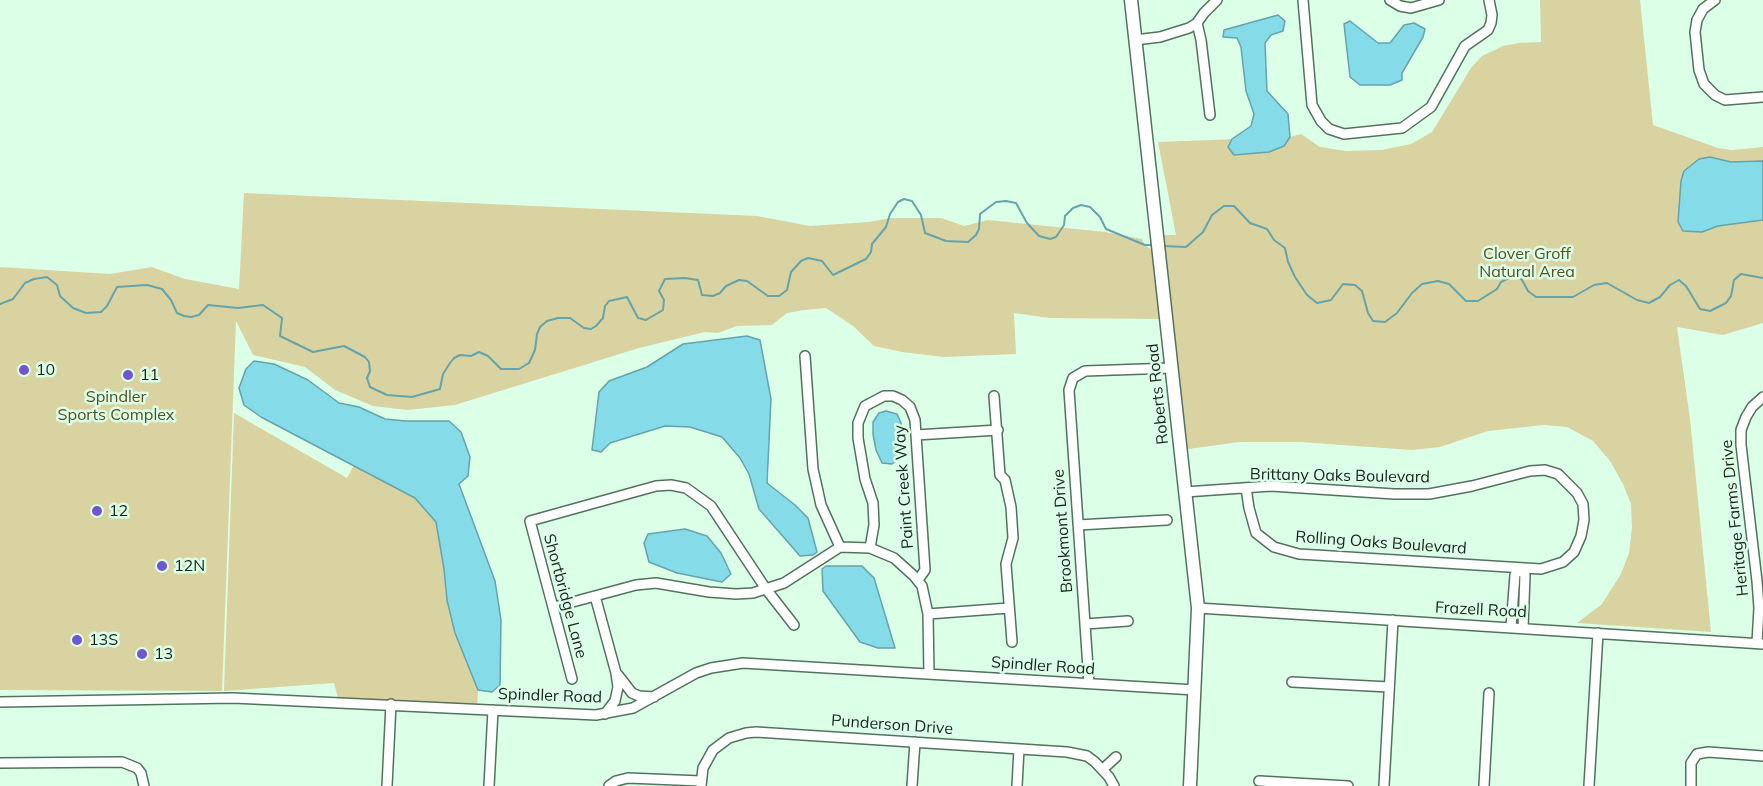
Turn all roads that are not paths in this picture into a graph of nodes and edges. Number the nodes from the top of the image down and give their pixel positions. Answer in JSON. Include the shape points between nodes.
{"nodes":[{"id":1,"x":1131,"y":0,"type":"edge"},
{"id":2,"x":1217,"y":0,"type":"edge"},
{"id":3,"x":1304,"y":0,"type":"edge"},
{"id":4,"x":1390,"y":0,"type":"edge"},
{"id":5,"x":1438,"y":0,"type":"edge"},
{"id":6,"x":1489,"y":0,"type":"edge"},
{"id":7,"x":1715,"y":0,"type":"edge"},
{"id":8,"x":1197,"y":23,"type":"junction"},
{"id":9,"x":1135,"y":40,"type":"junction"},
{"id":10,"x":1763,"y":97,"type":"edge"},
{"id":11,"x":1210,"y":115,"type":"dead end"},
{"id":12,"x":805,"y":356,"type":"dead end"},
{"id":13,"x":1172,"y":368,"type":"junction"},
{"id":14,"x":994,"y":396,"type":"dead end"},
{"id":15,"x":1763,"y":397,"type":"edge"},
{"id":16,"x":998,"y":430,"type":"junction"},
{"id":17,"x":916,"y":435,"type":"junction"},
{"id":18,"x":1246,"y":488,"type":"junction"},
{"id":19,"x":1185,"y":492,"type":"junction"},
{"id":20,"x":1167,"y":520,"type":"dead end"},
{"id":21,"x":1078,"y":525,"type":"junction"},
{"id":22,"x":840,"y":547,"type":"junction"},
{"id":23,"x":870,"y":548,"type":"junction"},
{"id":24,"x":1519,"y":568,"type":"junction"},
{"id":25,"x":918,"y":580,"type":"junction"},
{"id":26,"x":766,"y":588,"type":"junction"},
{"id":27,"x":595,"y":596,"type":"junction"},
{"id":28,"x":554,"y":607,"type":"junction"},
{"id":29,"x":1010,"y":608,"type":"junction"},
{"id":30,"x":1198,"y":608,"type":"junction"},
{"id":31,"x":928,"y":614,"type":"junction"},
{"id":32,"x":1393,"y":620,"type":"junction"},
{"id":33,"x":1128,"y":621,"type":"dead end"},
{"id":34,"x":1084,"y":624,"type":"junction"},
{"id":35,"x":794,"y":625,"type":"dead end"},
{"id":36,"x":1511,"y":627,"type":"junction"},
{"id":37,"x":1523,"y":628,"type":"junction"},
{"id":38,"x":1598,"y":633,"type":"junction"},
{"id":39,"x":1012,"y":642,"type":"dead end"},
{"id":40,"x":1760,"y":644,"type":"edge"},
{"id":41,"x":616,"y":674,"type":"junction"},
{"id":42,"x":929,"y":674,"type":"junction"},
{"id":43,"x":572,"y":679,"type":"dead end"},
{"id":44,"x":1292,"y":682,"type":"dead end"},
{"id":45,"x":1089,"y":684,"type":"junction"},
{"id":46,"x":1389,"y":687,"type":"junction"},
{"id":47,"x":1195,"y":690,"type":"junction"},
{"id":48,"x":1489,"y":693,"type":"dead end"},
{"id":49,"x":654,"y":697,"type":"junction"},
{"id":50,"x":0,"y":702,"type":"edge"},
{"id":51,"x":391,"y":704,"type":"junction"},
{"id":52,"x":493,"y":710,"type":"junction"},
{"id":53,"x":606,"y":714,"type":"junction"},
{"id":54,"x":915,"y":742,"type":"junction"},
{"id":55,"x":1019,"y":748,"type":"junction"},
{"id":56,"x":1763,"y":756,"type":"edge"},
{"id":57,"x":1116,"y":757,"type":"dead end"},
{"id":58,"x":0,"y":763,"type":"edge"},
{"id":59,"x":1103,"y":769,"type":"junction"},
{"id":60,"x":1259,"y":781,"type":"dead end"},
{"id":61,"x":701,"y":784,"type":"edge"},
{"id":62,"x":144,"y":786,"type":"edge"},
{"id":63,"x":387,"y":786,"type":"edge"},
{"id":64,"x":489,"y":786,"type":"edge"},
{"id":65,"x":609,"y":786,"type":"edge"},
{"id":66,"x":912,"y":786,"type":"edge"},
{"id":67,"x":1017,"y":786,"type":"edge"},
{"id":68,"x":1114,"y":786,"type":"edge"},
{"id":69,"x":1190,"y":786,"type":"edge"},
{"id":70,"x":1348,"y":786,"type":"edge"},
{"id":71,"x":1384,"y":786,"type":"edge"},
{"id":72,"x":1484,"y":786,"type":"edge"},
{"id":73,"x":1589,"y":786,"type":"edge"},
{"id":74,"x":1691,"y":786,"type":"edge"}],
"edges":[{"from":1,"to":9,"type":"main road","name":"Roberts Road"},
{"from":2,"to":8,"type":"street"},
{"from":3,"to":6,"type":"street","via":[[1312,105],[1329,129],[1344,134],[1402,128],[1431,107],[1465,46],[1488,30]]},
{"from":4,"to":5,"type":"street","via":[[1411,8]]},
{"from":7,"to":10,"type":"street","via":[[1703,9],[1695,32],[1704,84],[1725,100]]},
{"from":8,"to":9,"type":"street","via":[[1160,37]]},
{"from":8,"to":11,"type":"street"},
{"from":9,"to":13,"type":"main road","name":"Roberts Road"},
{"from":12,"to":22,"type":"street","via":[[813,470],[821,505]]},
{"from":13,"to":19,"type":"main road","name":"Roberts Road"},
{"from":13,"to":21,"type":"street","name":"Brookmont Drive","via":[[1069,375]]},
{"from":14,"to":16,"type":"street"},
{"from":15,"to":40,"type":"street","name":"Heritage Farms Drive","via":[[1752,407],[1741,430]]},
{"from":16,"to":17,"type":"street"},
{"from":16,"to":29,"type":"street","via":[[1000,475],[1005,480],[1011,507],[1013,538],[1006,564]]},
{"from":17,"to":23,"type":"street","name":"Paint Creek Way","via":[[910,407],[893,396],[876,399],[861,413],[858,438],[873,503]]},
{"from":17,"to":25,"type":"street","name":"Paint Creek Way","via":[[925,570]]},
{"from":18,"to":19,"type":"street","name":"Brittany Oaks Boulevard"},
{"from":18,"to":24,"type":"street","name":"Rolling Oaks Boulevard","via":[[1257,533],[1274,548],[1299,554]]},
{"from":18,"to":24,"type":"street","name":"Brittany Oaks Boulevard","via":[[1429,494],[1530,471],[1558,474],[1583,504],[1581,536],[1574,552],[1563,562],[1541,569]]},
{"from":19,"to":30,"type":"main road","name":"Roberts Road"},
{"from":20,"to":21,"type":"street"},
{"from":21,"to":34,"type":"street","name":"Brookmont Drive"},
{"from":22,"to":23,"type":"street"},
{"from":22,"to":26,"type":"street","via":[[784,583]]},
{"from":23,"to":25,"type":"street","via":[[894,558]]},
{"from":24,"to":36,"type":"street","via":[[1515,574]]},
{"from":24,"to":37,"type":"street","via":[[1525,575]]},
{"from":25,"to":31,"type":"street"},
{"from":26,"to":27,"type":"street","via":[[736,594],[656,583]]},
{"from":26,"to":28,"type":"street","name":"Shortbridge Lane","via":[[711,506],[686,488],[656,486],[530,521]]},
{"from":26,"to":35,"type":"street"},
{"from":27,"to":28,"type":"street"},
{"from":27,"to":41,"type":"street"},
{"from":28,"to":43,"type":"street","name":"Shortbridge Lane"},
{"from":29,"to":31,"type":"street"},
{"from":29,"to":39,"type":"street"},
{"from":30,"to":32,"type":"street","name":"Frazell Road"},
{"from":30,"to":47,"type":"main road","name":"Roberts Road"},
{"from":31,"to":42,"type":"street"},
{"from":32,"to":36,"type":"street","name":"Frazell Road"},
{"from":32,"to":46,"type":"street"},
{"from":33,"to":34,"type":"street"},
{"from":34,"to":45,"type":"street","name":"Brookmont Drive"},
{"from":36,"to":37,"type":"street","name":"Frazell Road"},
{"from":37,"to":38,"type":"street","name":"Frazell Road"},
{"from":38,"to":40,"type":"street","name":"Frazell Road"},
{"from":38,"to":73,"type":"street"},
{"from":41,"to":49,"type":"street","via":[[632,693]]},
{"from":41,"to":53,"type":"street","via":[[617,695]]},
{"from":42,"to":45,"type":"street","name":"Spindler Road"},
{"from":42,"to":49,"type":"street","name":"Spindler Road","via":[[734,664],[696,673]]},
{"from":44,"to":46,"type":"street"},
{"from":45,"to":47,"type":"street","name":"Spindler Road"},
{"from":46,"to":71,"type":"street"},
{"from":47,"to":69,"type":"main road","name":"Roberts Road"},
{"from":48,"to":72,"type":"street"},
{"from":49,"to":53,"type":"street","name":"Spindler Road","via":[[633,708]]},
{"from":50,"to":51,"type":"street","name":"Spindler Road","via":[[196,698]]},
{"from":51,"to":52,"type":"street","name":"Spindler Road"},
{"from":51,"to":63,"type":"street"},
{"from":52,"to":53,"type":"street","name":"Spindler Road"},
{"from":52,"to":64,"type":"street"},
{"from":54,"to":55,"type":"street","name":"Punderson Drive"},
{"from":54,"to":61,"type":"street","name":"Punderson Drive","via":[[746,733],[729,738],[713,750],[703,768]]},
{"from":54,"to":66,"type":"street"},
{"from":55,"to":59,"type":"street","name":"Punderson Drive","via":[[1077,753]]},
{"from":55,"to":67,"type":"street"},
{"from":56,"to":74,"type":"street","via":[[1697,754],[1691,763]]},
{"from":57,"to":59,"type":"street"},
{"from":58,"to":62,"type":"street","via":[[129,764],[141,773]]},
{"from":59,"to":68,"type":"street"},
{"from":60,"to":70,"type":"street"},
{"from":61,"to":65,"type":"street","via":[[628,778]]}]}
